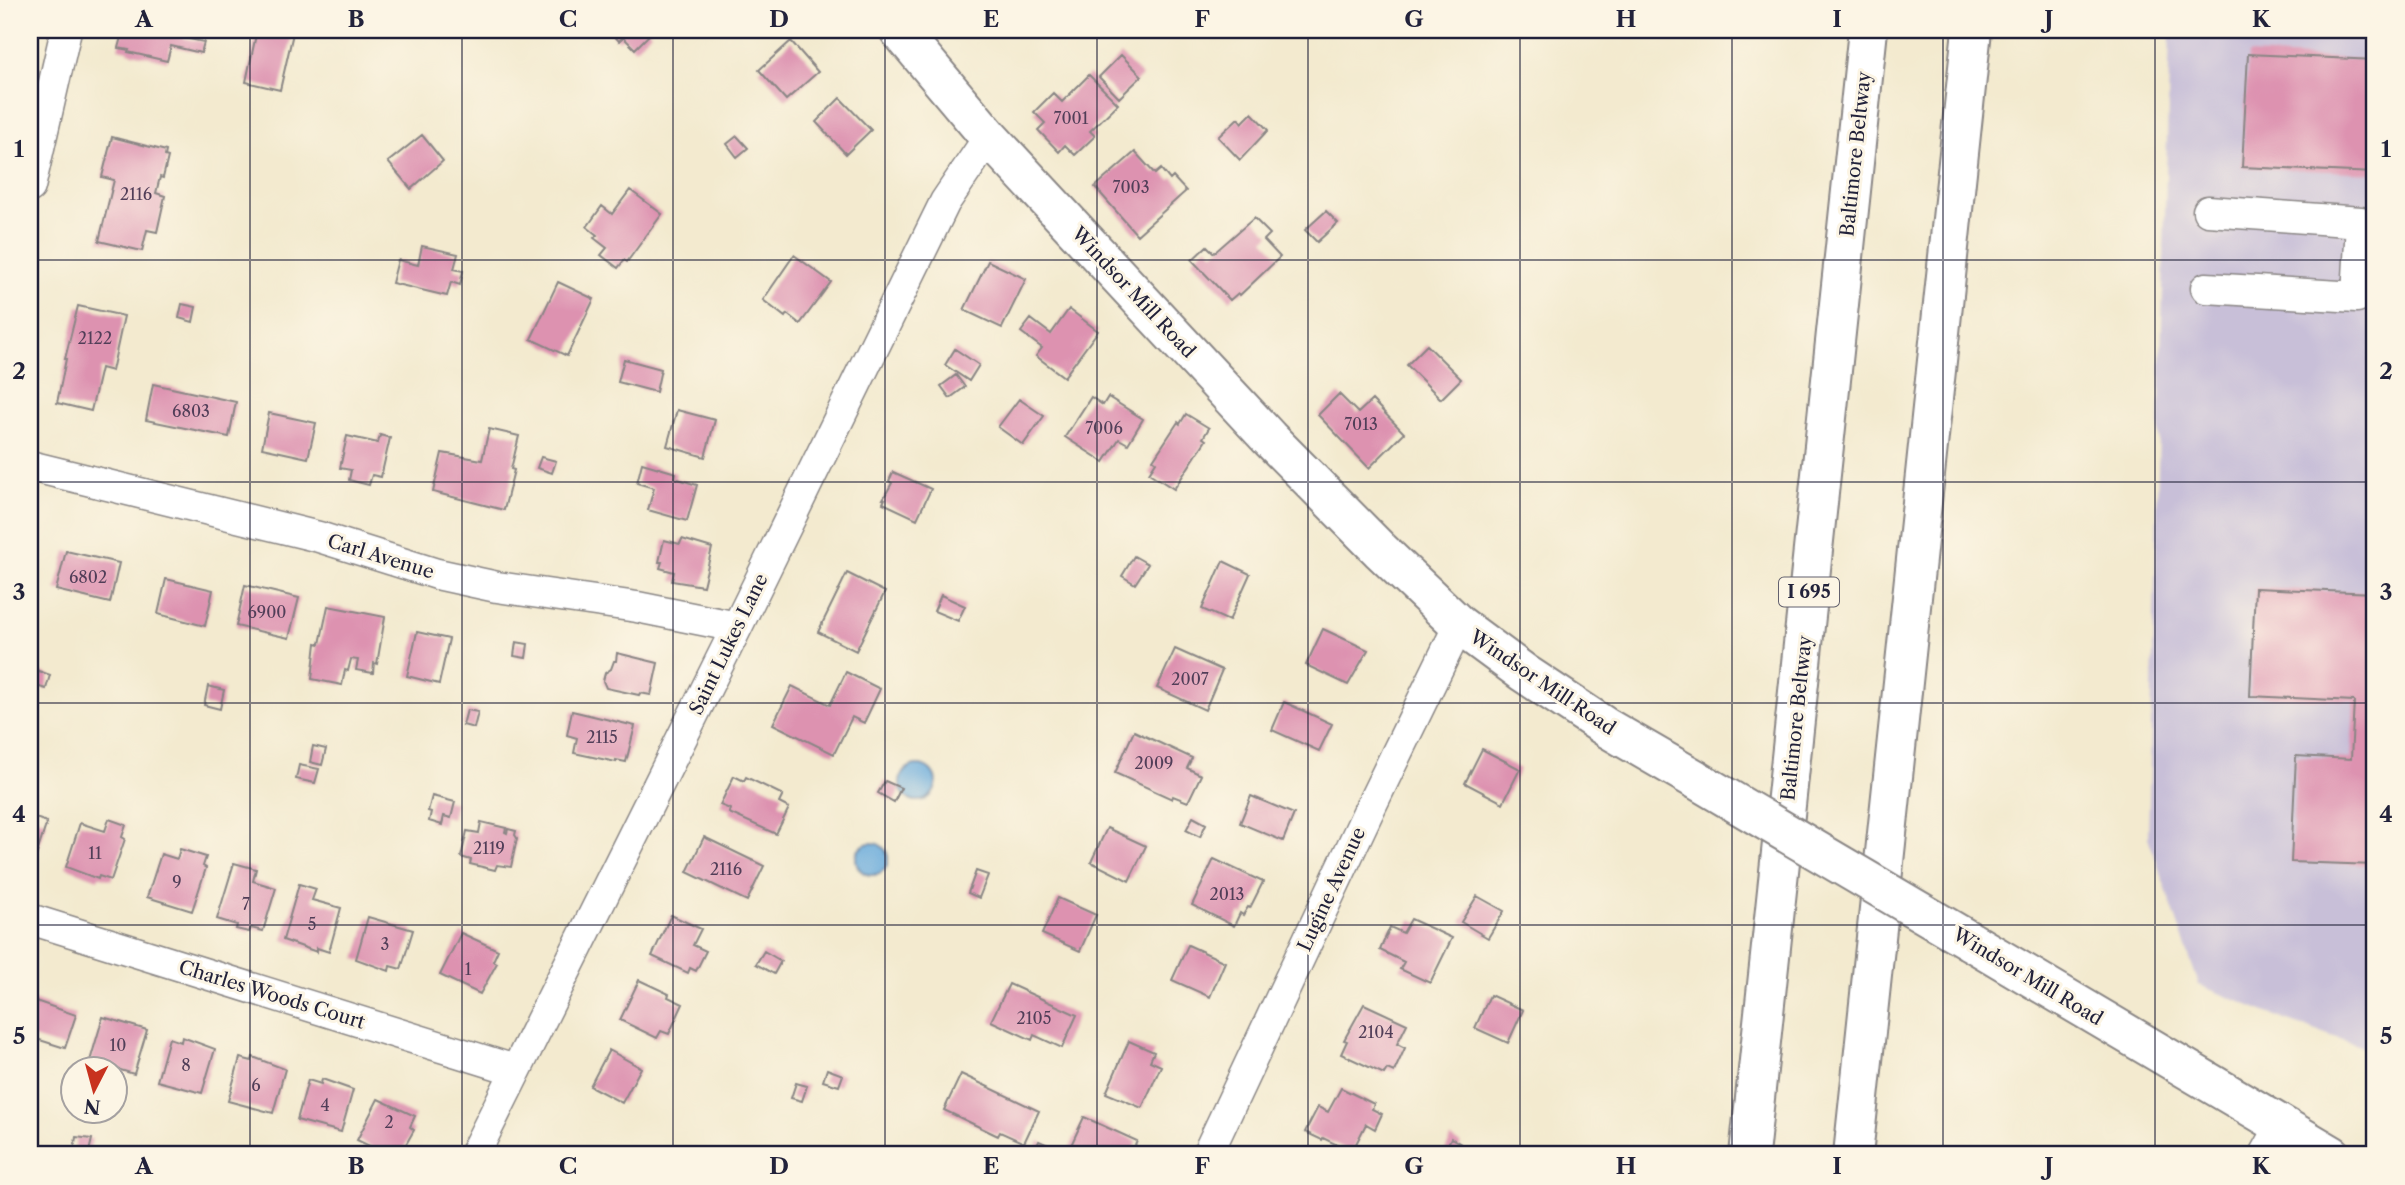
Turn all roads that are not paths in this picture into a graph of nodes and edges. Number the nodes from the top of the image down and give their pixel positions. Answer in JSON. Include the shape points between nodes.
{"nodes":[{"id":1,"x":66,"y":30,"type":"edge"},
{"id":2,"x":899,"y":30,"type":"edge"},
{"id":3,"x":1868,"y":30,"type":"edge"},
{"id":4,"x":1972,"y":30,"type":"edge"},
{"id":5,"x":989,"y":137,"type":"junction"},
{"id":6,"x":30,"y":187,"type":"edge"},
{"id":7,"x":2208,"y":211,"type":"dead end"},
{"id":8,"x":2206,"y":289,"type":"dead end"},
{"id":9,"x":30,"y":466,"type":"edge"},
{"id":10,"x":1459,"y":625,"type":"junction"},
{"id":11,"x":737,"y":627,"type":"junction"},
{"id":12,"x":30,"y":919,"type":"edge"},
{"id":13,"x":515,"y":1070,"type":"junction"},
{"id":14,"x":2273,"y":1141,"type":"edge"},
{"id":15,"x":474,"y":1155,"type":"edge"},
{"id":16,"x":1207,"y":1155,"type":"edge"},
{"id":17,"x":1749,"y":1155,"type":"edge"},
{"id":18,"x":1853,"y":1155,"type":"edge"},
{"id":19,"x":2332,"y":1155,"type":"edge"}],
"edges":[{"from":1,"to":6,"type":"street"},
{"from":2,"to":5,"type":"main road","name":"Windsor Mill Road"},
{"from":3,"to":17,"type":"main road","name":"Baltimore Beltway","number":"I 695"},
{"from":4,"to":18,"type":"main road"},
{"from":5,"to":10,"type":"main road","name":"Windsor Mill Road","via":[[1269,438]]},
{"from":5,"to":11,"type":"street","name":"Saint Lukes Lane","via":[[945,202]]},
{"from":7,"to":8,"type":"street","via":[[2361,222],[2357,297]]},
{"from":9,"to":11,"type":"street","name":"Carl Avenue","via":[[319,537],[438,574]]},
{"from":10,"to":14,"type":"main road","name":"Windsor Mill Road","bridge":true,"via":[[1607,728],[1970,942]]},
{"from":10,"to":16,"type":"street","name":"Lugine Avenue"},
{"from":11,"to":13,"type":"street","name":"Saint Lukes Lane"},
{"from":12,"to":13,"type":"street","name":"Charles Woods Court"},
{"from":13,"to":15,"type":"street","name":"Saint Lukes Lane"},
{"from":14,"to":19,"type":"main road","name":"Windsor Mill Road"}]}
